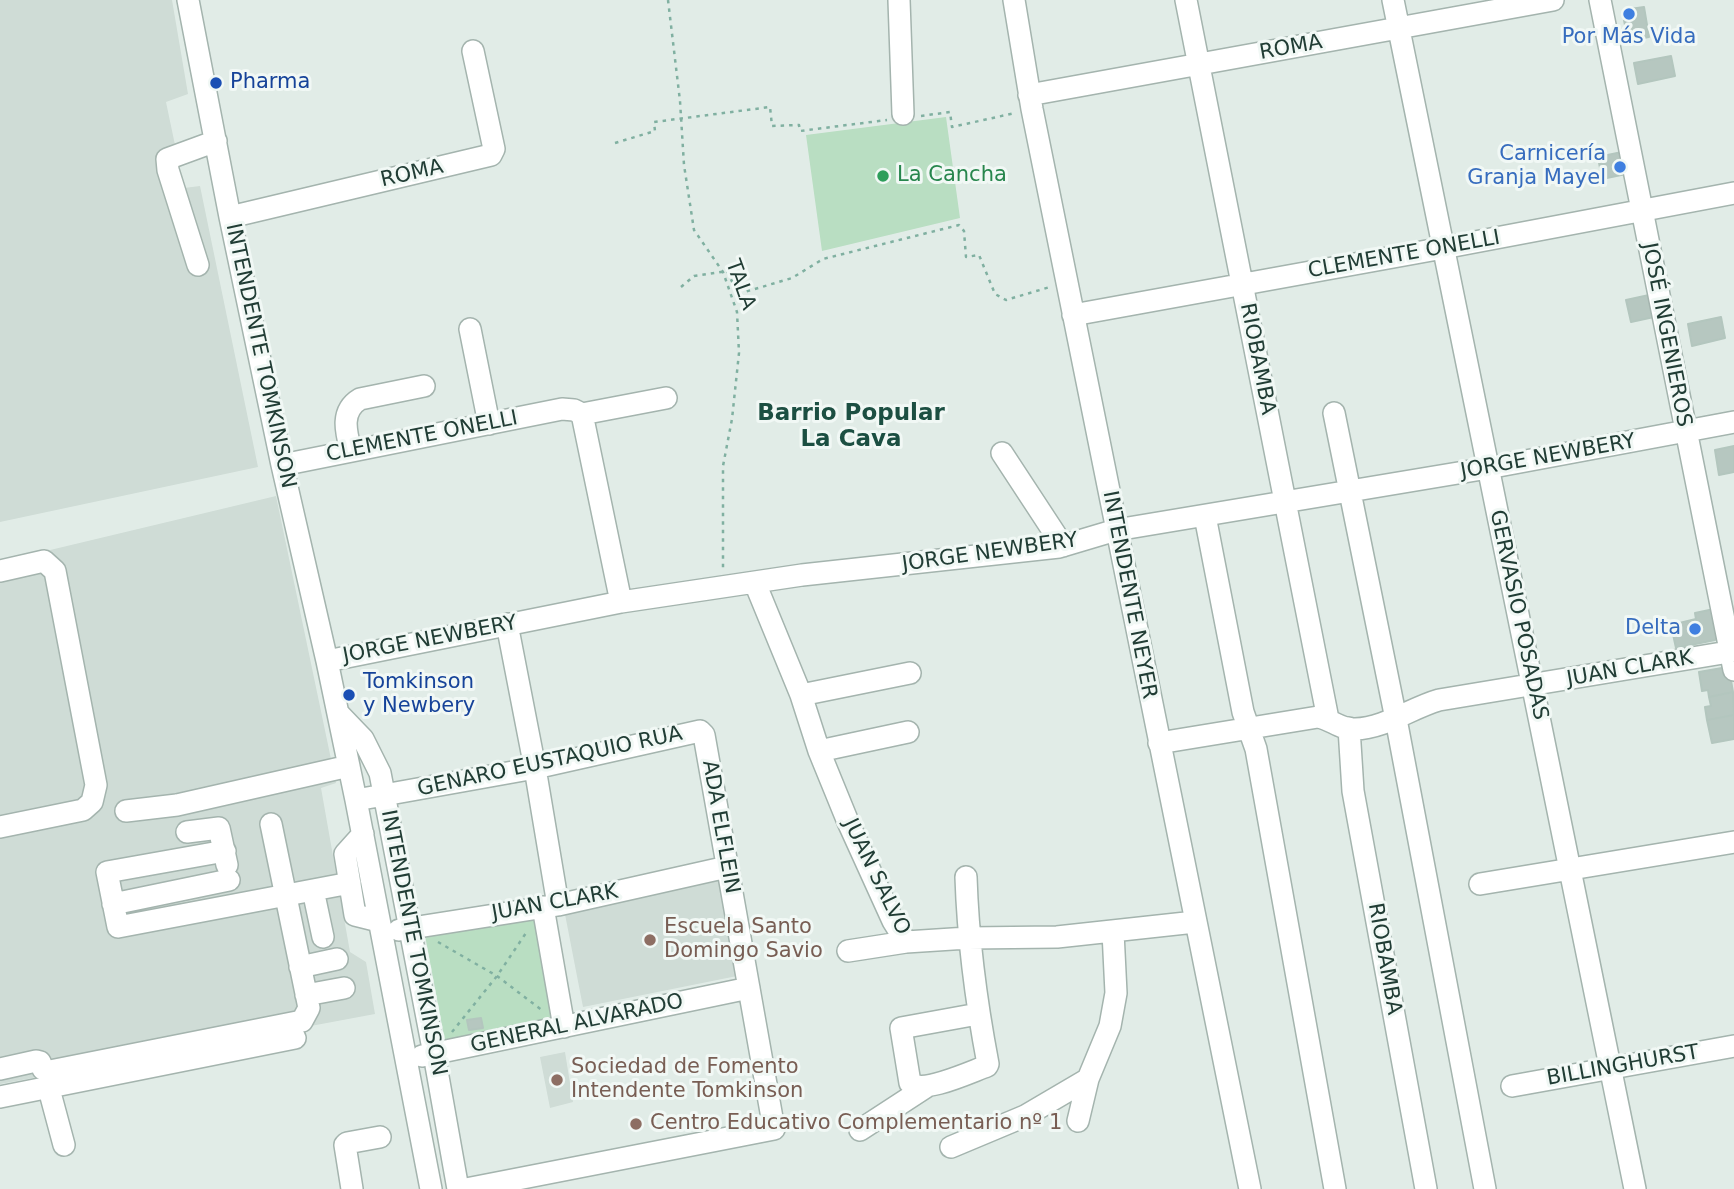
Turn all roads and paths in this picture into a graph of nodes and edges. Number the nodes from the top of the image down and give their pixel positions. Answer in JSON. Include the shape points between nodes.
{"nodes":[{"id":1,"x":188,"y":0,"type":"edge"},
{"id":2,"x":668,"y":0,"type":"edge"},
{"id":3,"x":899,"y":0,"type":"edge"},
{"id":4,"x":1014,"y":0,"type":"edge"},
{"id":5,"x":1186,"y":0,"type":"edge"},
{"id":6,"x":1393,"y":0,"type":"edge"},
{"id":7,"x":1553,"y":0,"type":"edge"},
{"id":8,"x":1600,"y":0,"type":"edge"},
{"id":9,"x":1398,"y":29,"type":"junction"},
{"id":10,"x":473,"y":51,"type":"dead end"},
{"id":11,"x":1198,"y":65,"type":"junction"},
{"id":12,"x":1030,"y":102,"type":"junction"},
{"id":13,"x":902,"y":117,"type":"junction"},
{"id":14,"x":682,"y":118,"type":"junction"},
{"id":15,"x":216,"y":141,"type":"junction"},
{"id":16,"x":615,"y":144,"type":"dead end"},
{"id":17,"x":1734,"y":192,"type":"edge"},
{"id":18,"x":1641,"y":210,"type":"junction"},
{"id":19,"x":230,"y":217,"type":"junction"},
{"id":20,"x":1443,"y":248,"type":"junction"},
{"id":21,"x":198,"y":265,"type":"dead end"},
{"id":22,"x":723,"y":272,"type":"junction"},
{"id":23,"x":1066,"y":282,"type":"junction"},
{"id":24,"x":1242,"y":284,"type":"junction"},
{"id":25,"x":681,"y":287,"type":"dead end"},
{"id":26,"x":1073,"y":314,"type":"junction"},
{"id":27,"x":470,"y":329,"type":"dead end"},
{"id":28,"x":424,"y":386,"type":"dead end"},
{"id":29,"x":666,"y":398,"type":"dead end"},
{"id":30,"x":572,"y":412,"type":"junction"},
{"id":31,"x":1334,"y":413,"type":"dead end"},
{"id":32,"x":1734,"y":422,"type":"edge"},
{"id":33,"x":489,"y":424,"type":"junction"},
{"id":34,"x":1686,"y":432,"type":"junction"},
{"id":35,"x":351,"y":451,"type":"junction"},
{"id":36,"x":1002,"y":453,"type":"dead end"},
{"id":37,"x":282,"y":465,"type":"junction"},
{"id":38,"x":1488,"y":468,"type":"junction"},
{"id":39,"x":1349,"y":491,"type":"junction"},
{"id":40,"x":1285,"y":503,"type":"junction"},
{"id":41,"x":1205,"y":516,"type":"junction"},
{"id":42,"x":1116,"y":530,"type":"junction"},
{"id":43,"x":1063,"y":546,"type":"junction"},
{"id":44,"x":0,"y":571,"type":"edge"},
{"id":45,"x":755,"y":583,"type":"junction"},
{"id":46,"x":723,"y":587,"type":"junction"},
{"id":47,"x":621,"y":602,"type":"junction"},
{"id":48,"x":507,"y":624,"type":"junction"},
{"id":49,"x":1733,"y":657,"type":"edge"},
{"id":50,"x":327,"y":660,"type":"junction"},
{"id":51,"x":910,"y":673,"type":"dead end"},
{"id":52,"x":1532,"y":686,"type":"junction"},
{"id":53,"x":801,"y":695,"type":"junction"},
{"id":54,"x":336,"y":711,"type":"junction"},
{"id":55,"x":1328,"y":719,"type":"junction"},
{"id":56,"x":1396,"y":719,"type":"junction"},
{"id":57,"x":1349,"y":728,"type":"junction"},
{"id":58,"x":1249,"y":729,"type":"junction"},
{"id":59,"x":702,"y":732,"type":"joint"},
{"id":60,"x":908,"y":732,"type":"dead end"},
{"id":61,"x":1159,"y":743,"type":"junction"},
{"id":62,"x":818,"y":751,"type":"junction"},
{"id":63,"x":349,"y":766,"type":"junction"},
{"id":64,"x":536,"y":768,"type":"junction"},
{"id":65,"x":384,"y":795,"type":"junction"},
{"id":66,"x":356,"y":800,"type":"junction"},
{"id":67,"x":127,"y":811,"type":"dead end"},
{"id":68,"x":271,"y":824,"type":"dead end"},
{"id":69,"x":0,"y":827,"type":"edge"},
{"id":70,"x":187,"y":832,"type":"dead end"},
{"id":71,"x":363,"y":834,"type":"junction"},
{"id":72,"x":1734,"y":842,"type":"edge"},
{"id":73,"x":225,"y":850,"type":"junction"},
{"id":74,"x":727,"y":867,"type":"junction"},
{"id":75,"x":1570,"y":868,"type":"junction"},
{"id":76,"x":966,"y":877,"type":"dead end"},
{"id":77,"x":229,"y":880,"type":"junction"},
{"id":78,"x":350,"y":883,"type":"junction"},
{"id":79,"x":1480,"y":884,"type":"dead end"},
{"id":80,"x":313,"y":890,"type":"junction"},
{"id":81,"x":284,"y":896,"type":"junction"},
{"id":82,"x":113,"y":904,"type":"junction"},
{"id":83,"x":234,"y":905,"type":"junction"},
{"id":84,"x":550,"y":906,"type":"junction"},
{"id":85,"x":1195,"y":922,"type":"junction"},
{"id":86,"x":381,"y":927,"type":"junction"},
{"id":87,"x":411,"y":927,"type":"junction"},
{"id":88,"x":1113,"y":932,"type":"junction"},
{"id":89,"x":323,"y":937,"type":"dead end"},
{"id":90,"x":968,"y":938,"type":"junction"},
{"id":91,"x":906,"y":943,"type":"junction"},
{"id":92,"x":848,"y":951,"type":"dead end"},
{"id":93,"x":337,"y":960,"type":"dead end"},
{"id":94,"x":300,"y":967,"type":"junction"},
{"id":95,"x":497,"y":976,"type":"junction"},
{"id":96,"x":344,"y":988,"type":"dead end"},
{"id":97,"x":748,"y":988,"type":"junction"},
{"id":98,"x":306,"y":996,"type":"junction"},
{"id":99,"x":978,"y":1014,"type":"junction"},
{"id":100,"x":564,"y":1027,"type":"junction"},
{"id":101,"x":295,"y":1038,"type":"dead end"},
{"id":102,"x":1734,"y":1046,"type":"edge"},
{"id":103,"x":435,"y":1054,"type":"junction"},
{"id":104,"x":406,"y":1060,"type":"junction"},
{"id":105,"x":1610,"y":1066,"type":"junction"},
{"id":106,"x":0,"y":1069,"type":"edge"},
{"id":107,"x":1088,"y":1079,"type":"junction"},
{"id":108,"x":1512,"y":1086,"type":"dead end"},
{"id":109,"x":926,"y":1087,"type":"junction"},
{"id":110,"x":49,"y":1089,"type":"junction"},
{"id":111,"x":0,"y":1097,"type":"edge"},
{"id":112,"x":1078,"y":1121,"type":"dead end"},
{"id":113,"x":860,"y":1130,"type":"dead end"},
{"id":114,"x":380,"y":1137,"type":"dead end"},
{"id":115,"x":64,"y":1145,"type":"dead end"},
{"id":116,"x":951,"y":1147,"type":"dead end"},
{"id":117,"x":352,"y":1189,"type":"edge"},
{"id":118,"x":431,"y":1189,"type":"edge"},
{"id":119,"x":458,"y":1189,"type":"edge"},
{"id":120,"x":466,"y":1189,"type":"edge"},
{"id":121,"x":1250,"y":1189,"type":"edge"},
{"id":122,"x":1335,"y":1189,"type":"edge"},
{"id":123,"x":1426,"y":1189,"type":"edge"},
{"id":124,"x":1485,"y":1189,"type":"edge"},
{"id":125,"x":1635,"y":1189,"type":"edge"}],
"edges":[{"from":1,"to":15,"type":"street","name":"INTENDENTE TOMKINSON"},
{"from":2,"to":14,"type":"path","name":"TALA"},
{"from":3,"to":13,"type":"street"},
{"from":4,"to":12,"type":"street","name":"INTENDENTE NEYER"},
{"from":5,"to":11,"type":"street","name":"RIOBAMBA"},
{"from":6,"to":9,"type":"street","name":"GERVASIO POSADAS"},
{"from":7,"to":9,"type":"street","name":"ROMA"},
{"from":8,"to":18,"type":"street","name":"JOSÉ INGENIEROS"},
{"from":9,"to":11,"type":"street","name":"ROMA"},
{"from":9,"to":20,"type":"street","name":"GERVASIO POSADAS"},
{"from":10,"to":19,"type":"street","name":"ROMA","via":[[494,149],[491,155]]},
{"from":11,"to":12,"type":"street","name":"ROMA"},
{"from":11,"to":24,"type":"street","name":"RIOBAMBA"},
{"from":12,"to":13,"type":"path","via":[[952,127],[950,112]]},
{"from":12,"to":23,"type":"street","name":"INTENDENTE NEYER"},
{"from":13,"to":14,"type":"path","via":[[800,131],[799,125],[772,127],[770,107]]},
{"from":14,"to":16,"type":"path","via":[[654,122],[655,131]]},
{"from":14,"to":22,"type":"path","name":"TALA","via":[[694,230]]},
{"from":15,"to":19,"type":"street","name":"INTENDENTE TOMKINSON"},
{"from":15,"to":21,"type":"street","via":[[167,159]]},
{"from":17,"to":18,"type":"street","name":"CLEMENTE ONELLI"},
{"from":18,"to":20,"type":"street","name":"CLEMENTE ONELLI"},
{"from":18,"to":34,"type":"street","name":"JOSÉ INGENIEROS"},
{"from":19,"to":37,"type":"street","name":"INTENDENTE TOMKINSON"},
{"from":20,"to":24,"type":"street","name":"CLEMENTE ONELLI"},
{"from":20,"to":38,"type":"street","name":"GERVASIO POSADAS"},
{"from":22,"to":23,"type":"path","via":[[727,271],[738,294],[793,278],[823,259],[959,225],[964,230],[966,257],[979,255],[995,294],[1006,300]]},
{"from":22,"to":25,"type":"path","via":[[694,276]]},
{"from":22,"to":46,"type":"path","name":"TALA","via":[[737,312],[739,353],[723,466]]},
{"from":23,"to":26,"type":"street","name":"INTENDENTE NEYER"},
{"from":24,"to":26,"type":"street","name":"CLEMENTE ONELLI"},
{"from":24,"to":40,"type":"street","name":"RIOBAMBA"},
{"from":26,"to":42,"type":"street","name":"INTENDENTE NEYER"},
{"from":27,"to":33,"type":"street"},
{"from":28,"to":35,"type":"street","via":[[353,402],[346,424]]},
{"from":29,"to":30,"type":"street","name":"CLEMENTE ONELLI"},
{"from":30,"to":33,"type":"street","name":"CLEMENTE ONELLI"},
{"from":30,"to":47,"type":"street"},
{"from":31,"to":39,"type":"street"},
{"from":32,"to":34,"type":"street","name":"JORGE NEWBERY"},
{"from":33,"to":35,"type":"street","name":"CLEMENTE ONELLI"},
{"from":34,"to":38,"type":"street","name":"JORGE NEWBERY"},
{"from":34,"to":49,"type":"street","name":"JOSÉ INGENIEROS"},
{"from":35,"to":37,"type":"street","name":"CLEMENTE ONELLI"},
{"from":36,"to":43,"type":"street"},
{"from":37,"to":50,"type":"street","name":"INTENDENTE TOMKINSON"},
{"from":38,"to":39,"type":"street","name":"JORGE NEWBERY"},
{"from":38,"to":52,"type":"street","name":"GERVASIO POSADAS"},
{"from":39,"to":40,"type":"street","name":"JORGE NEWBERY"},
{"from":39,"to":56,"type":"street"},
{"from":40,"to":41,"type":"street","name":"JORGE NEWBERY"},
{"from":40,"to":55,"type":"street","name":"RIOBAMBA"},
{"from":41,"to":42,"type":"street","name":"JORGE NEWBERY"},
{"from":41,"to":58,"type":"street"},
{"from":42,"to":43,"type":"street","name":"JORGE NEWBERY"},
{"from":42,"to":61,"type":"street","name":"INTENDENTE NEYER"},
{"from":43,"to":45,"type":"street","name":"JORGE NEWBERY"},
{"from":44,"to":69,"type":"street","via":[[44,561],[55,571],[96,785],[92,802],[83,810]]},
{"from":45,"to":46,"type":"street","name":"JORGE NEWBERY"},
{"from":45,"to":53,"type":"street","name":"JUAN SALVO"},
{"from":46,"to":47,"type":"street","name":"JORGE NEWBERY"},
{"from":47,"to":48,"type":"street","name":"JORGE NEWBERY"},
{"from":48,"to":50,"type":"street","name":"JORGE NEWBERY"},
{"from":48,"to":64,"type":"street"},
{"from":49,"to":52,"type":"street","name":"JUAN CLARK"},
{"from":50,"to":54,"type":"street","name":"INTENDENTE TOMKINSON"},
{"from":51,"to":53,"type":"street"},
{"from":52,"to":56,"type":"street","name":"JUAN CLARK","via":[[1439,700]]},
{"from":52,"to":75,"type":"street","name":"GERVASIO POSADAS"},
{"from":53,"to":62,"type":"street","name":"JUAN SALVO"},
{"from":54,"to":63,"type":"street","name":"INTENDENTE TOMKINSON"},
{"from":54,"to":65,"type":"street","name":"INTENDENTE TOMKINSON","via":[[372,752]]},
{"from":55,"to":57,"type":"street"},
{"from":55,"to":58,"type":"street"},
{"from":56,"to":57,"type":"street","name":"JUAN CLARK"},
{"from":56,"to":124,"type":"street"},
{"from":57,"to":123,"type":"street","name":"RIOBAMBA","via":[[1353,791]]},
{"from":58,"to":61,"type":"street"},
{"from":58,"to":122,"type":"street"},
{"from":59,"to":64,"type":"street","name":"GENARO EUSTAQUIO RUA"},
{"from":59,"to":74,"type":"street","name":"ADA ELFLEIN"},
{"from":60,"to":62,"type":"street"},
{"from":61,"to":85,"type":"street","name":"INTENDENTE NEYER"},
{"from":62,"to":91,"type":"street","name":"JUAN SALVO"},
{"from":63,"to":66,"type":"street","name":"INTENDENTE TOMKINSON"},
{"from":63,"to":67,"type":"street","via":[[177,805]]},
{"from":64,"to":65,"type":"street","name":"GENARO EUSTAQUIO RUA"},
{"from":64,"to":84,"type":"street"},
{"from":65,"to":66,"type":"street","name":"GENARO EUSTAQUIO RUA"},
{"from":65,"to":87,"type":"street","name":"INTENDENTE TOMKINSON"},
{"from":66,"to":71,"type":"street","name":"INTENDENTE TOMKINSON"},
{"from":68,"to":81,"type":"street"},
{"from":70,"to":73,"type":"street","via":[[219,828]]},
{"from":71,"to":78,"type":"street","via":[[345,854]]},
{"from":71,"to":86,"type":"street","name":"INTENDENTE TOMKINSON"},
{"from":72,"to":75,"type":"street"},
{"from":73,"to":77,"type":"street"},
{"from":73,"to":82,"type":"street","via":[[107,872]]},
{"from":74,"to":84,"type":"street","name":"JUAN CLARK"},
{"from":74,"to":97,"type":"street","name":"ADA ELFLEIN"},
{"from":75,"to":79,"type":"street"},
{"from":75,"to":105,"type":"street","name":"GERVASIO POSADAS"},
{"from":76,"to":90,"type":"street"},
{"from":77,"to":82,"type":"street"},
{"from":77,"to":83,"type":"street"},
{"from":78,"to":80,"type":"street"},
{"from":78,"to":86,"type":"street","via":[[355,915]]},
{"from":80,"to":81,"type":"street"},
{"from":80,"to":89,"type":"street"},
{"from":81,"to":83,"type":"street"},
{"from":81,"to":94,"type":"street"},
{"from":82,"to":83,"type":"street","via":[[120,928]]},
{"from":84,"to":87,"type":"street","name":"JUAN CLARK"},
{"from":84,"to":95,"type":"path"},
{"from":84,"to":100,"type":"street"},
{"from":85,"to":88,"type":"street","name":"JUAN SALVO"},
{"from":85,"to":121,"type":"street","name":"INTENDENTE NEYER"},
{"from":86,"to":87,"type":"street","name":"JUAN CLARK"},
{"from":86,"to":104,"type":"street","name":"INTENDENTE TOMKINSON"},
{"from":87,"to":95,"type":"path"},
{"from":87,"to":103,"type":"street","name":"INTENDENTE TOMKINSON"},
{"from":88,"to":90,"type":"street","name":"JUAN SALVO"},
{"from":88,"to":107,"type":"street","via":[[1116,993],[1110,1026]]},
{"from":90,"to":91,"type":"street","name":"JUAN SALVO"},
{"from":90,"to":99,"type":"street"},
{"from":91,"to":92,"type":"street"},
{"from":93,"to":94,"type":"street"},
{"from":94,"to":98,"type":"street"},
{"from":95,"to":100,"type":"path"},
{"from":95,"to":103,"type":"path"},
{"from":96,"to":98,"type":"street"},
{"from":97,"to":100,"type":"street","name":"GENERAL ALVARADO"},
{"from":97,"to":120,"type":"street","name":"ADA ELFLEIN","via":[[774,1129]]},
{"from":98,"to":106,"type":"street","via":[[309,1008],[302,1021],[50,1071],[36,1061]]},
{"from":99,"to":109,"type":"street","via":[[987,1066]]},
{"from":99,"to":109,"type":"street","via":[[901,1028],[910,1083]]},
{"from":100,"to":103,"type":"street","name":"GENERAL ALVARADO"},
{"from":101,"to":110,"type":"street"},
{"from":102,"to":105,"type":"street","name":"BILLINGHURST"},
{"from":103,"to":104,"type":"street","name":"GENERAL ALVARADO"},
{"from":103,"to":119,"type":"street","name":"INTENDENTE TOMKINSON"},
{"from":104,"to":118,"type":"street","name":"INTENDENTE TOMKINSON"},
{"from":105,"to":108,"type":"street","name":"BILLINGHURST"},
{"from":105,"to":125,"type":"street","name":"GERVASIO POSADAS"},
{"from":107,"to":112,"type":"street"},
{"from":107,"to":116,"type":"street","via":[[1025,1116]]},
{"from":109,"to":113,"type":"street"},
{"from":110,"to":111,"type":"street"},
{"from":110,"to":115,"type":"street"},
{"from":114,"to":117,"type":"street","via":[[345,1146]]}]}
